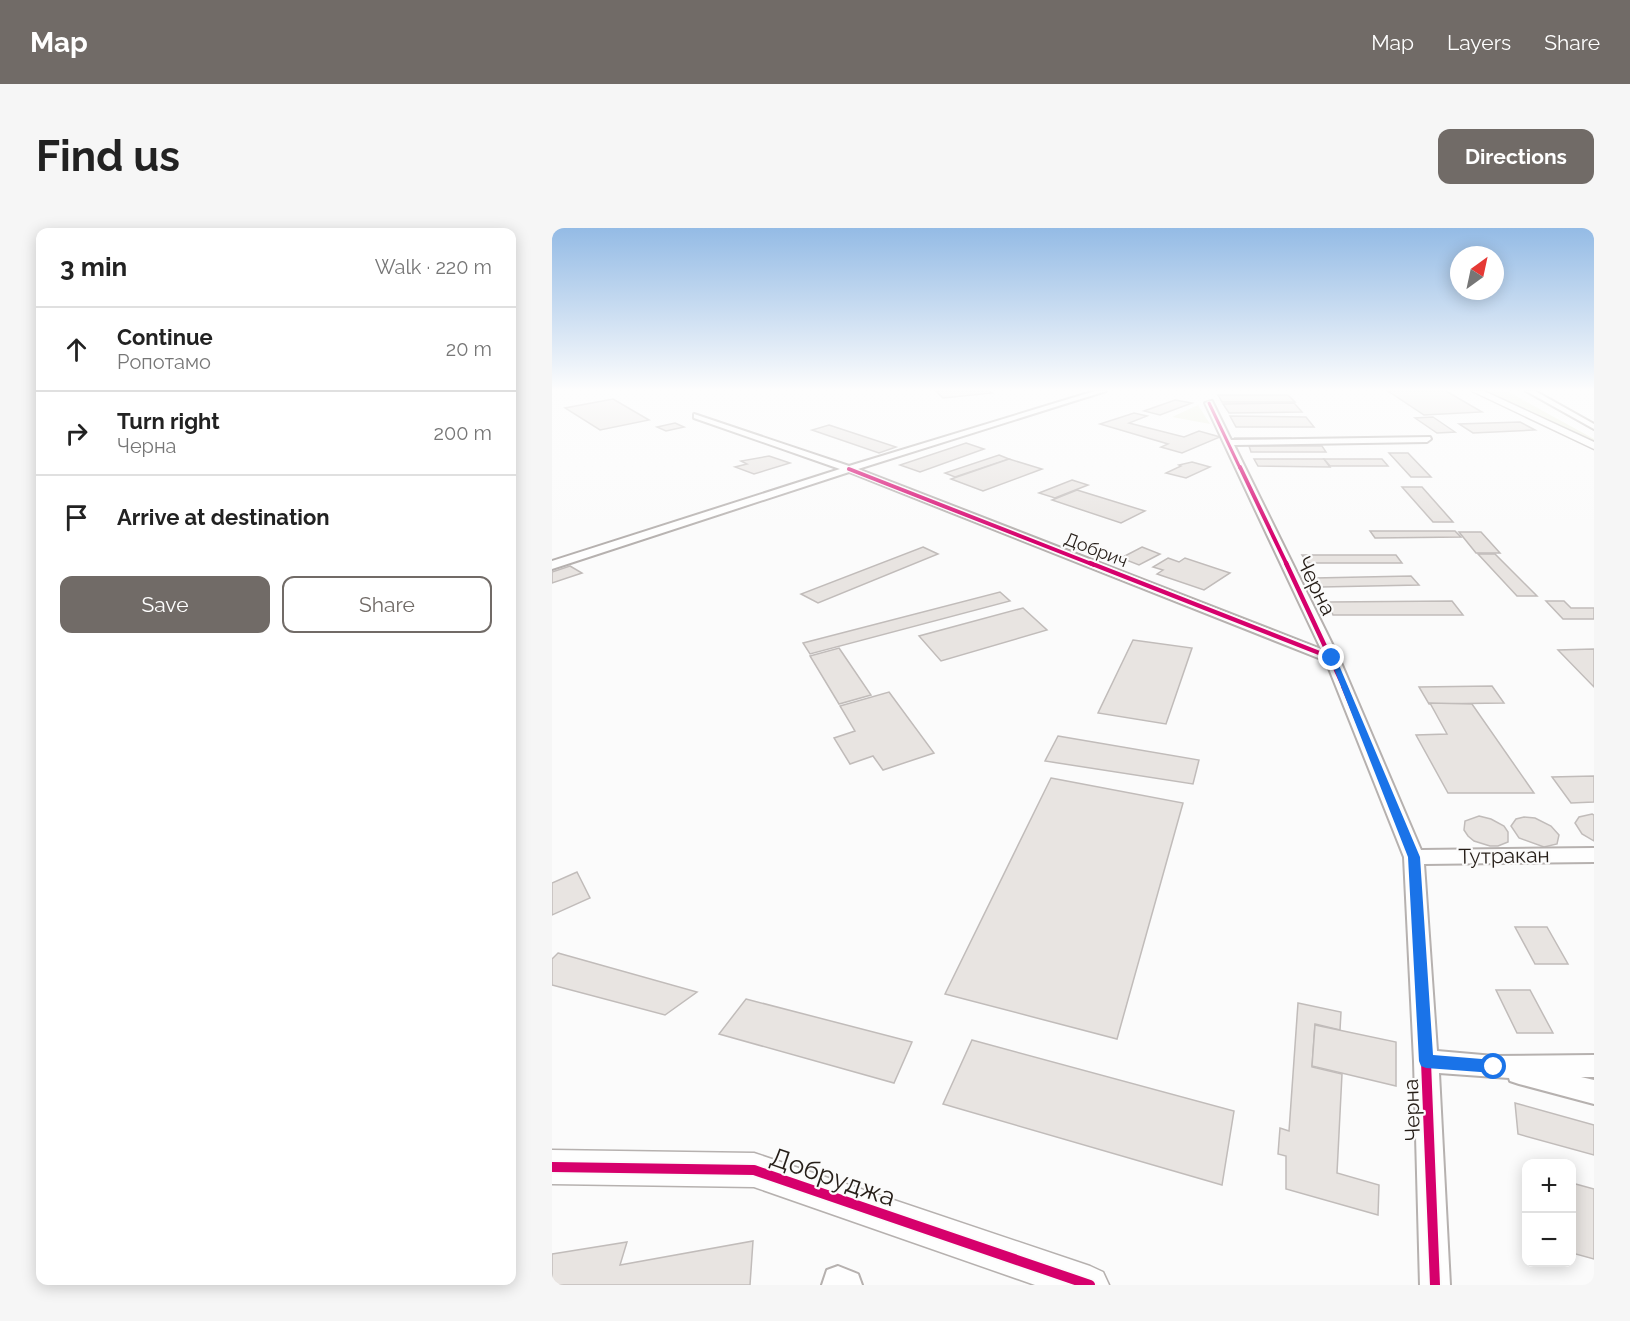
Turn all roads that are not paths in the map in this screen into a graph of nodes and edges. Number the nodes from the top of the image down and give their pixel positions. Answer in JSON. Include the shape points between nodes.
{"nodes":[{"id":1,"x":765,"y":440,"type":"edge"},
{"id":2,"x":944,"y":440,"type":"edge"},
{"id":3,"x":1360,"y":440,"type":"edge"},
{"id":4,"x":1228,"y":443,"type":"joint"},
{"id":5,"x":849,"y":470,"type":"junction"},
{"id":6,"x":552,"y":565,"type":"edge"},
{"id":7,"x":1332,"y":658,"type":"junction"},
{"id":8,"x":1594,"y":855,"type":"edge"},
{"id":9,"x":1414,"y":857,"type":"junction"},
{"id":10,"x":1426,"y":1061,"type":"junction"},
{"id":11,"x":1594,"y":1066,"type":"edge"},
{"id":12,"x":1494,"y":1067,"type":"junction"},
{"id":13,"x":1594,"y":1092,"type":"edge"},
{"id":14,"x":552,"y":1167,"type":"edge"},
{"id":15,"x":837,"y":1285,"type":"edge"},
{"id":16,"x":847,"y":1285,"type":"edge"},
{"id":17,"x":1090,"y":1285,"type":"edge"},
{"id":18,"x":1435,"y":1285,"type":"edge"}],
"edges":[{"from":1,"to":5,"type":"street","name":"Добрич"},
{"from":2,"to":5,"type":"street"},
{"from":3,"to":4,"type":"street"},
{"from":4,"to":7,"type":"street","name":"Черна"},
{"from":5,"to":6,"type":"street"},
{"from":5,"to":7,"type":"street","name":"Добрич"},
{"from":7,"to":9,"type":"street","name":"Черна"},
{"from":8,"to":9,"type":"street","name":"Тутракан"},
{"from":9,"to":10,"type":"street","name":"Черна"},
{"from":10,"to":12,"type":"street"},
{"from":10,"to":18,"type":"street","name":"Черна"},
{"from":11,"to":12,"type":"street"},
{"from":12,"to":13,"type":"street"},
{"from":14,"to":17,"type":"street","name":"Добруджа","via":[[754,1170]]},
{"from":15,"to":16,"type":"street","via":[[838,1281]]}]}
